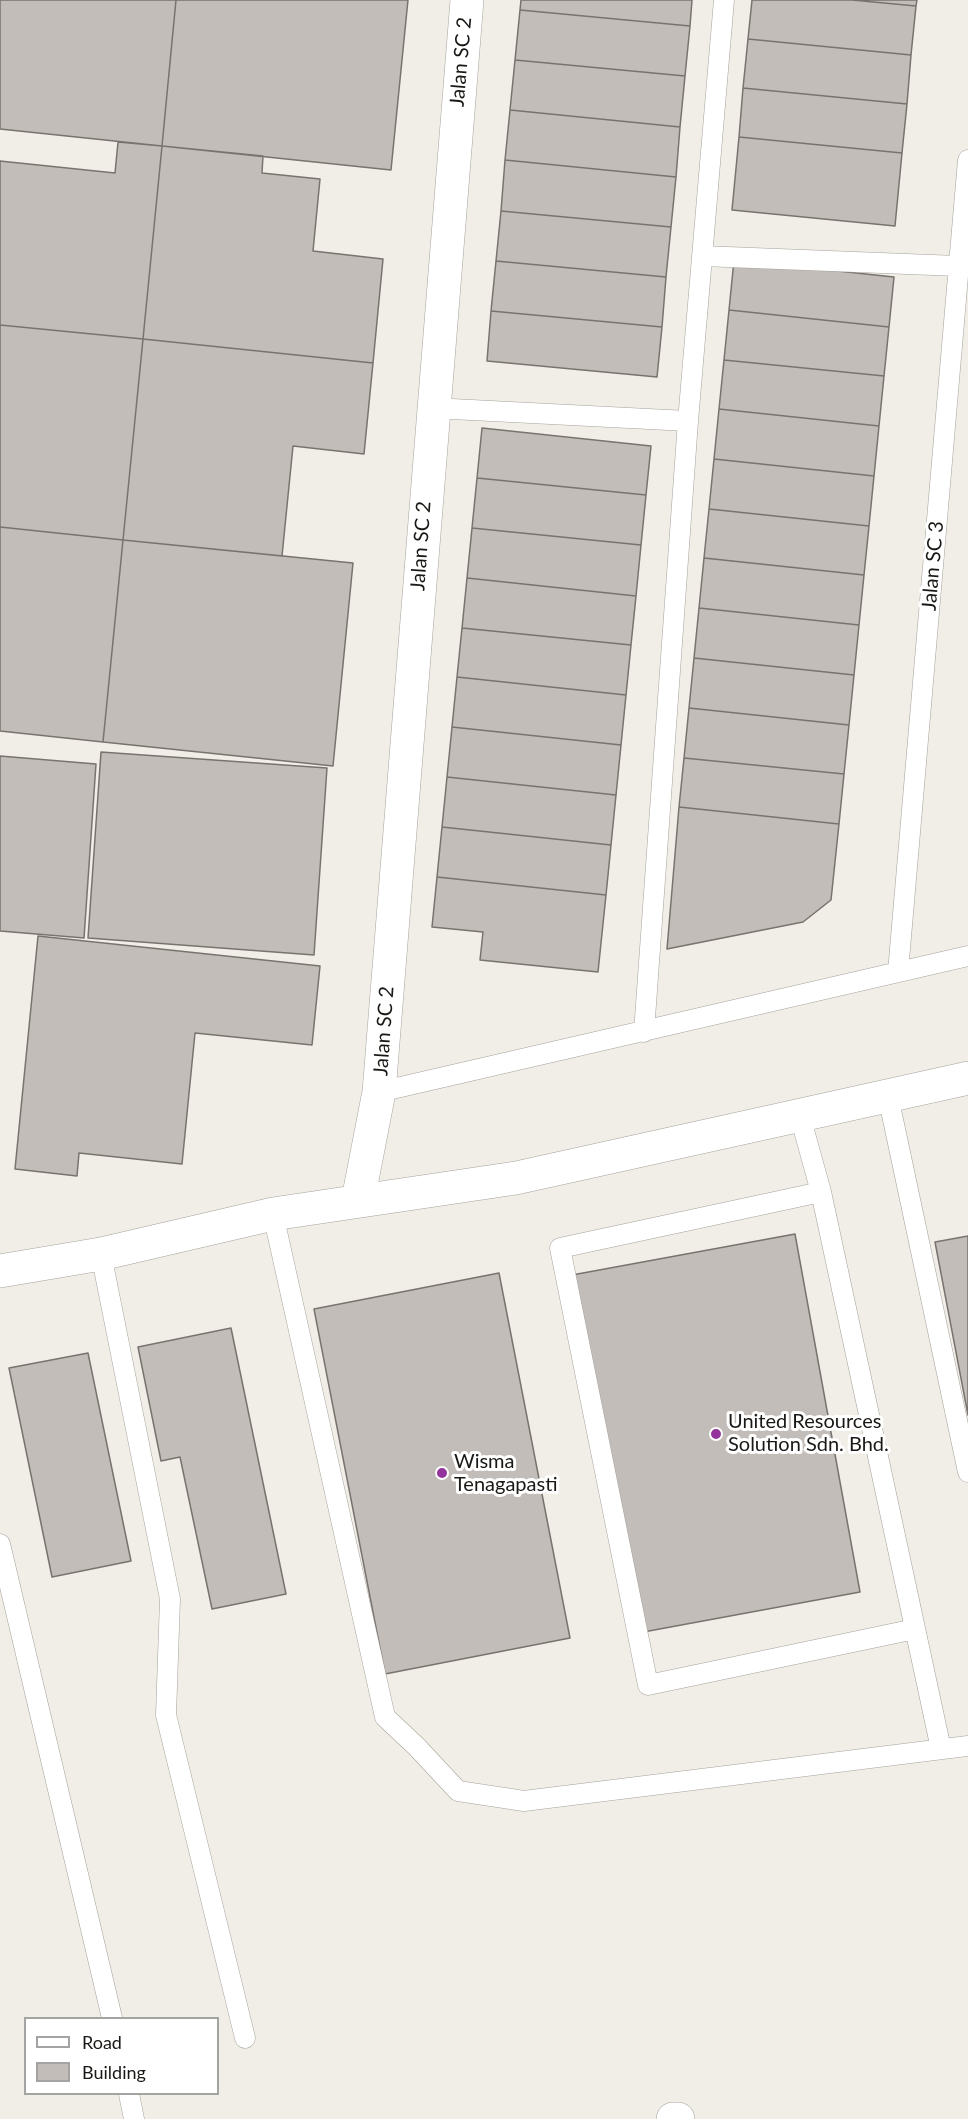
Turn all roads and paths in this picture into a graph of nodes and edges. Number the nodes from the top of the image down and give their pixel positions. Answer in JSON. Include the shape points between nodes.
{"nodes":[{"id":1,"x":467,"y":0,"type":"edge"},
{"id":2,"x":724,"y":0,"type":"edge"},
{"id":3,"x":968,"y":160,"type":"edge"},
{"id":4,"x":965,"y":228,"type":"edge"},
{"id":5,"x":702,"y":256,"type":"junction"},
{"id":6,"x":958,"y":266,"type":"junction"},
{"id":7,"x":432,"y":408,"type":"junction"},
{"id":8,"x":688,"y":421,"type":"junction"},
{"id":9,"x":968,"y":956,"type":"edge"},
{"id":10,"x":898,"y":972,"type":"junction"},
{"id":11,"x":644,"y":1032,"type":"junction"},
{"id":12,"x":968,"y":1078,"type":"edge"},
{"id":13,"x":379,"y":1092,"type":"junction"},
{"id":14,"x":888,"y":1096,"type":"junction"},
{"id":15,"x":800,"y":1116,"type":"junction"},
{"id":16,"x":821,"y":1192,"type":"junction"},
{"id":17,"x":358,"y":1200,"type":"junction"},
{"id":18,"x":273,"y":1214,"type":"junction"},
{"id":19,"x":101,"y":1254,"type":"junction"},
{"id":20,"x":0,"y":1271,"type":"edge"},
{"id":21,"x":968,"y":1472,"type":"edge"},
{"id":22,"x":0,"y":1544,"type":"edge"},
{"id":23,"x":915,"y":1629,"type":"junction"},
{"id":24,"x":968,"y":1746,"type":"edge"},
{"id":25,"x":941,"y":1749,"type":"junction"},
{"id":26,"x":112,"y":2017,"type":"edge"},
{"id":27,"x":245,"y":2038,"type":"dead end"},
{"id":28,"x":129,"y":2095,"type":"edge"},
{"id":29,"x":134,"y":2119,"type":"edge"}],
"edges":[{"from":1,"to":7,"type":"street","name":"Jalan SC 2"},
{"from":2,"to":5,"type":"lane"},
{"from":3,"to":4,"type":"lane","name":"Jalan SC 3"},
{"from":4,"to":6,"type":"lane","name":"Jalan SC 3"},
{"from":5,"to":6,"type":"lane"},
{"from":5,"to":8,"type":"lane"},
{"from":6,"to":10,"type":"lane","name":"Jalan SC 3"},
{"from":7,"to":8,"type":"lane"},
{"from":7,"to":13,"type":"street","name":"Jalan SC 2"},
{"from":8,"to":11,"type":"lane"},
{"from":9,"to":10,"type":"lane"},
{"from":10,"to":11,"type":"lane"},
{"from":11,"to":13,"type":"lane"},
{"from":12,"to":14,"type":"street"},
{"from":13,"to":17,"type":"street","name":"Jalan SC 2"},
{"from":14,"to":15,"type":"street"},
{"from":14,"to":21,"type":"lane"},
{"from":15,"to":16,"type":"lane"},
{"from":15,"to":17,"type":"street","via":[[516,1178]]},
{"from":16,"to":23,"type":"lane"},
{"from":16,"to":23,"type":"lane","via":[[560,1248],[648,1685]]},
{"from":17,"to":18,"type":"street"},
{"from":18,"to":19,"type":"street"},
{"from":18,"to":25,"type":"lane","via":[[386,1717],[458,1791],[524,1801]]},
{"from":19,"to":20,"type":"street"},
{"from":19,"to":27,"type":"lane","via":[[170,1599],[166,1715]]},
{"from":22,"to":26,"type":"lane"},
{"from":23,"to":25,"type":"lane"},
{"from":24,"to":25,"type":"lane"},
{"from":28,"to":29,"type":"lane"}]}
